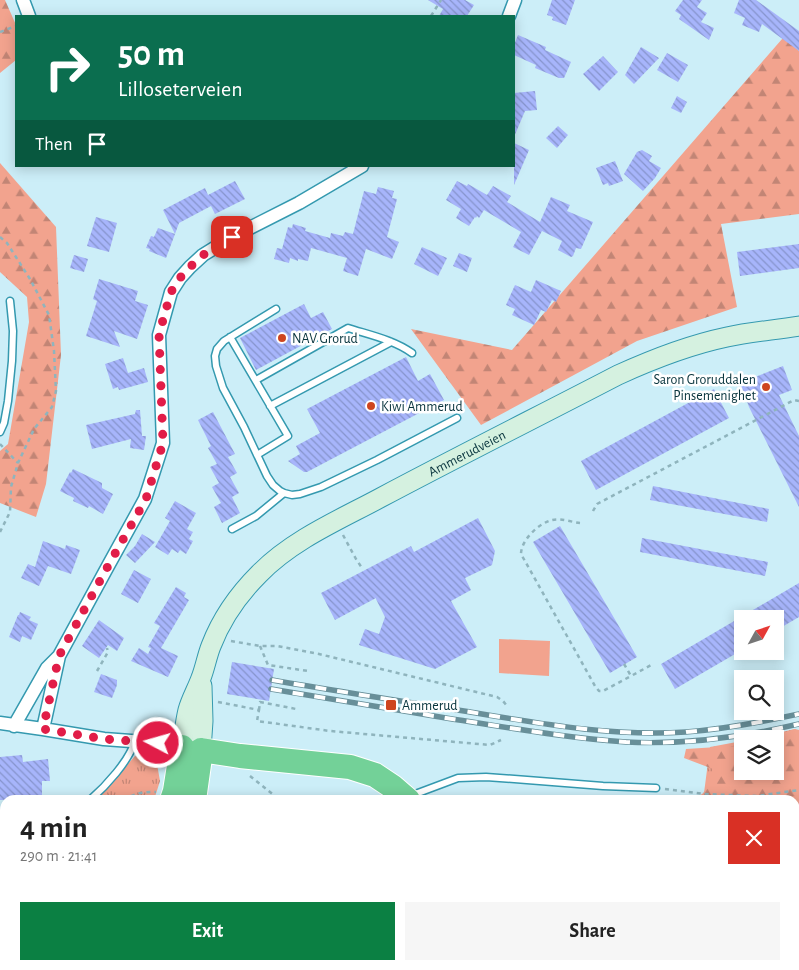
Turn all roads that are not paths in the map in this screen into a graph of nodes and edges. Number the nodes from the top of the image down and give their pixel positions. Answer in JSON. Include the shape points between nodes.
{"nodes":[{"id":1,"x":23,"y":0,"type":"edge"},
{"id":2,"x":515,"y":0,"type":"edge"},
{"id":3,"x":29,"y":15,"type":"edge"},
{"id":4,"x":509,"y":15,"type":"edge"},
{"id":5,"x":360,"y":167,"type":"edge"},
{"id":6,"x":10,"y":301,"type":"dead end"},
{"id":7,"x":276,"y":309,"type":"dead end"},
{"id":8,"x":799,"y":326,"type":"edge"},
{"id":9,"x":230,"y":337,"type":"junction"},
{"id":10,"x":391,"y":342,"type":"junction"},
{"id":11,"x":412,"y":353,"type":"dead end"},
{"id":12,"x":256,"y":380,"type":"junction"},
{"id":13,"x":270,"y":406,"type":"junction"},
{"id":14,"x":457,"y":418,"type":"dead end"},
{"id":15,"x":0,"y":432,"type":"edge"},
{"id":16,"x":257,"y":455,"type":"junction"},
{"id":17,"x":284,"y":493,"type":"junction"},
{"id":18,"x":232,"y":529,"type":"dead end"},
{"id":19,"x":59,"y":656,"type":"junction"},
{"id":20,"x":0,"y":723,"type":"edge"},
{"id":21,"x":14,"y":726,"type":"junction"},
{"id":22,"x":43,"y":729,"type":"junction"},
{"id":23,"x":135,"y":741,"type":"junction"},
{"id":24,"x":191,"y":748,"type":"junction"},
{"id":25,"x":656,"y":788,"type":"road end"},
{"id":26,"x":95,"y":795,"type":"edge"},
{"id":27,"x":166,"y":795,"type":"edge"},
{"id":28,"x":201,"y":795,"type":"edge"},
{"id":29,"x":402,"y":795,"type":"edge"},
{"id":30,"x":417,"y":795,"type":"edge"}],
"edges":[{"from":1,"to":3,"type":"street"},
{"from":2,"to":4,"type":"street"},
{"from":5,"to":19,"type":"street","via":[[203,255],[171,292],[159,334],[163,443],[146,499]]},
{"from":6,"to":15,"type":"lane","via":[[12,361],[8,401]]},
{"from":7,"to":9,"type":"lane"},
{"from":8,"to":24,"type":"street","name":"Ammerudveien","via":[[728,336],[682,348],[642,364],[400,488],[308,538],[272,562],[247,587],[217,632],[188,709]]},
{"from":9,"to":12,"type":"lane"},
{"from":9,"to":16,"type":"lane","via":[[217,349],[216,366],[223,388]]},
{"from":10,"to":11,"type":"lane"},
{"from":10,"to":12,"type":"lane","via":[[348,328]]},
{"from":10,"to":13,"type":"lane"},
{"from":12,"to":13,"type":"lane"},
{"from":13,"to":16,"type":"lane","via":[[288,436]]},
{"from":14,"to":17,"type":"lane","via":[[321,487],[300,494]]},
{"from":16,"to":17,"type":"lane","via":[[273,485]]},
{"from":17,"to":18,"type":"lane","via":[[256,516]]},
{"from":19,"to":21,"type":"street","via":[[47,668]]},
{"from":19,"to":22,"type":"street"},
{"from":20,"to":21,"type":"street"},
{"from":21,"to":22,"type":"street"},
{"from":22,"to":23,"type":"street"},
{"from":23,"to":24,"type":"street"},
{"from":23,"to":26,"type":"lane","via":[[132,751]]},
{"from":24,"to":27,"type":"highway","via":[[175,791]]},
{"from":24,"to":28,"type":"highway"},
{"from":24,"to":29,"type":"highway","via":[[350,767],[375,775]]},
{"from":25,"to":30,"type":"lane","via":[[458,778]]}]}
